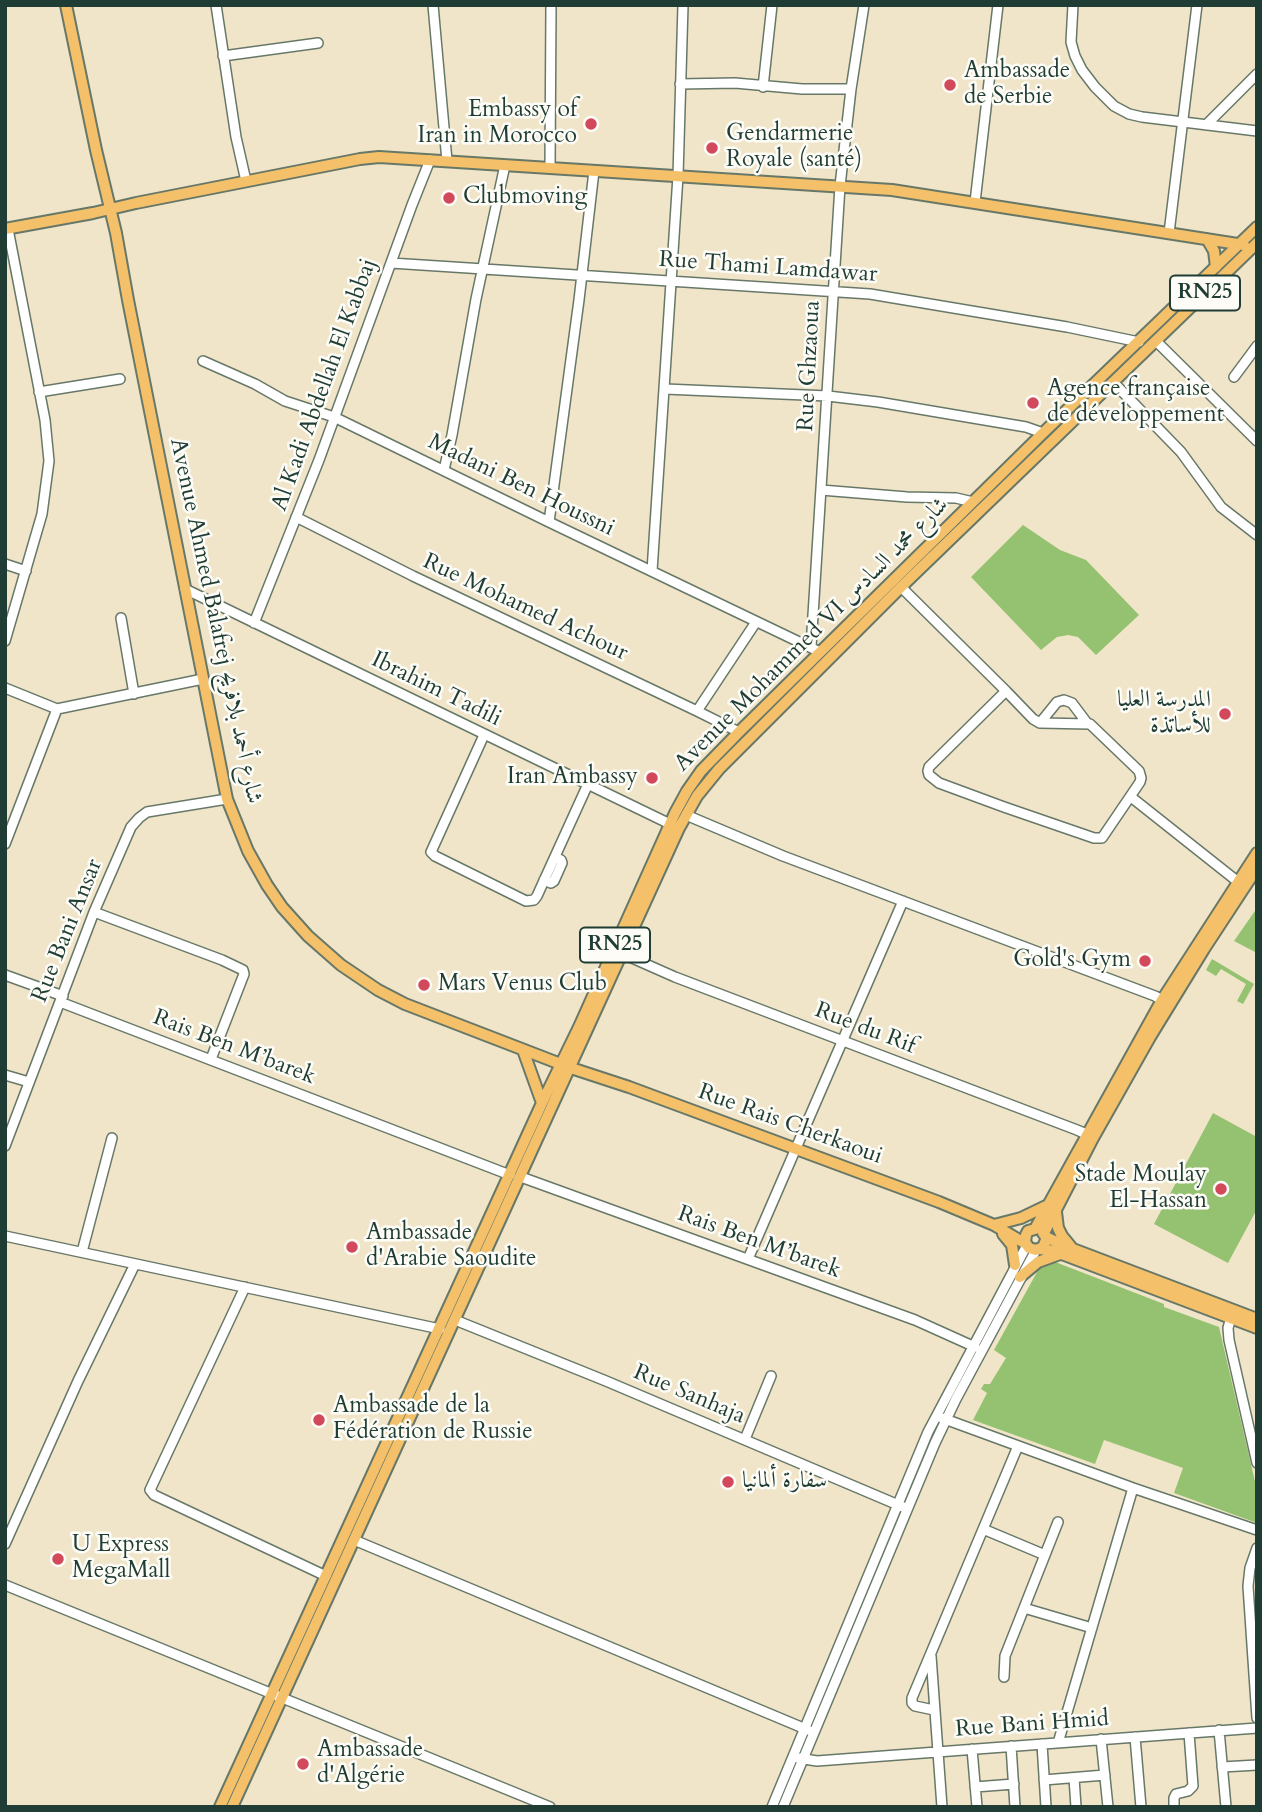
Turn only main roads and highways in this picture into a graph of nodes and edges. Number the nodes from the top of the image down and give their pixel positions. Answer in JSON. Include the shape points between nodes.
{"nodes":[{"id":1,"x":66,"y":5,"type":"edge"},
{"id":2,"x":110,"y":209,"type":"junction"},
{"id":3,"x":1257,"y":227,"type":"edge"},
{"id":4,"x":6,"y":229,"type":"edge"},
{"id":5,"x":1207,"y":239,"type":"junction"},
{"id":6,"x":1239,"y":244,"type":"junction"},
{"id":7,"x":1256,"y":245,"type":"edge"},
{"id":8,"x":1216,"y":267,"type":"junction"},
{"id":9,"x":1257,"y":853,"type":"edge"},
{"id":10,"x":1257,"y":868,"type":"edge"},
{"id":11,"x":1241,"y":884,"type":"junction"},
{"id":12,"x":523,"y":1050,"type":"junction"},
{"id":13,"x":566,"y":1066,"type":"junction"},
{"id":14,"x":542,"y":1104,"type":"junction"},
{"id":15,"x":1090,"y":1136,"type":"junction"},
{"id":16,"x":516,"y":1176,"type":"junction"},
{"id":17,"x":1052,"y":1207,"type":"junction"},
{"id":18,"x":994,"y":1225,"type":"junction"},
{"id":19,"x":1039,"y":1232,"type":"junction"},
{"id":20,"x":1032,"y":1247,"type":"junction"},
{"id":21,"x":1073,"y":1249,"type":"junction"},
{"id":22,"x":1060,"y":1254,"type":"junction"},
{"id":23,"x":1015,"y":1265,"type":"road end"},
{"id":24,"x":1020,"y":1277,"type":"road end"},
{"id":25,"x":1232,"y":1314,"type":"junction"},
{"id":26,"x":1257,"y":1319,"type":"edge"},
{"id":27,"x":1257,"y":1328,"type":"edge"},
{"id":28,"x":277,"y":1695,"type":"junction"},
{"id":29,"x":220,"y":1807,"type":"edge"},
{"id":30,"x":232,"y":1807,"type":"edge"}],
"edges":[{"from":1,"to":2,"type":"main road","name":"Avenue Ahmed Balafrej شارع أحمد بلافريج"},
{"from":2,"to":4,"type":"main road"},
{"from":2,"to":5,"type":"main road","via":[[369,158],[892,190]]},
{"from":2,"to":12,"type":"main road","name":"Avenue Ahmed Balafrej شارع أحمد بلافريج","via":[[227,799],[243,841],[290,917],[353,974],[421,1012]]},
{"from":3,"to":6,"type":"main road","name":"Avenue Mohammed VI شارع محمد السادس","number":"RN25"},
{"from":5,"to":6,"type":"main road"},
{"from":5,"to":8,"type":"main road"},
{"from":6,"to":7,"type":"main road"},
{"from":6,"to":8,"type":"main road","name":"Avenue Mohammed VI شارع محمد السادس","number":"RN25"},
{"from":7,"to":13,"type":"main road","name":"Avenue Mohammed VI شارع محمد السادس","number":"RN25","via":[[719,769],[685,815],[623,954]]},
{"from":8,"to":13,"type":"main road","name":"Avenue Mohammed VI شارع محمد السادس","number":"RN25","via":[[816,649],[694,781],[670,824]]},
{"from":9,"to":11,"type":"main road"},
{"from":10,"to":11,"type":"main road"},
{"from":11,"to":15,"type":"main road"},
{"from":11,"to":15,"type":"main road","via":[[1162,1000]]},
{"from":12,"to":13,"type":"main road","name":"Avenue Ahmed Balafrej شارع أحمد بلافريج"},
{"from":12,"to":14,"type":"main road"},
{"from":13,"to":14,"type":"main road","name":"Avenue Mohammed VI شارع محمد السادس","number":"RN25"},
{"from":13,"to":16,"type":"main road","name":"Avenue Mohammed VI شارع محمد السادس","number":"RN25"},
{"from":13,"to":18,"type":"main road","name":"Rue Rais Cherkaoui"},
{"from":14,"to":16,"type":"main road","name":"Avenue Mohammed VI شارع محمد السادس","number":"RN25"},
{"from":15,"to":17,"type":"main road"},
{"from":16,"to":28,"type":"main road","name":"Avenue Mohammed VI شارع محمد السادس","number":"RN25","via":[[456,1320]]},
{"from":16,"to":28,"type":"main road","name":"Avenue Mohammed VI شارع محمد السادس","number":"RN25","via":[[326,1576]]},
{"from":17,"to":18,"type":"main road"},
{"from":17,"to":19,"type":"main road"},
{"from":17,"to":21,"type":"main road","via":[[1062,1236]]},
{"from":18,"to":19,"type":"main road"},
{"from":18,"to":20,"type":"main road"},
{"from":18,"to":23,"type":"main road","via":[[1012,1245]]},
{"from":19,"to":20,"type":"main road","via":[[1045,1244]]},
{"from":19,"to":20,"type":"main road","via":[[1026,1234]]},
{"from":19,"to":21,"type":"main road"},
{"from":20,"to":22,"type":"main road"},
{"from":21,"to":25,"type":"main road"},
{"from":22,"to":24,"type":"main road","via":[[1038,1262]]},
{"from":22,"to":25,"type":"main road"},
{"from":25,"to":26,"type":"main road"},
{"from":25,"to":27,"type":"main road"},
{"from":28,"to":29,"type":"main road","name":"Avenue Mohammed VI شارع محمد السادس","number":"RN25"},
{"from":28,"to":30,"type":"main road","name":"Avenue Mohammed VI شارع محمد السادس","number":"RN25"}]}
